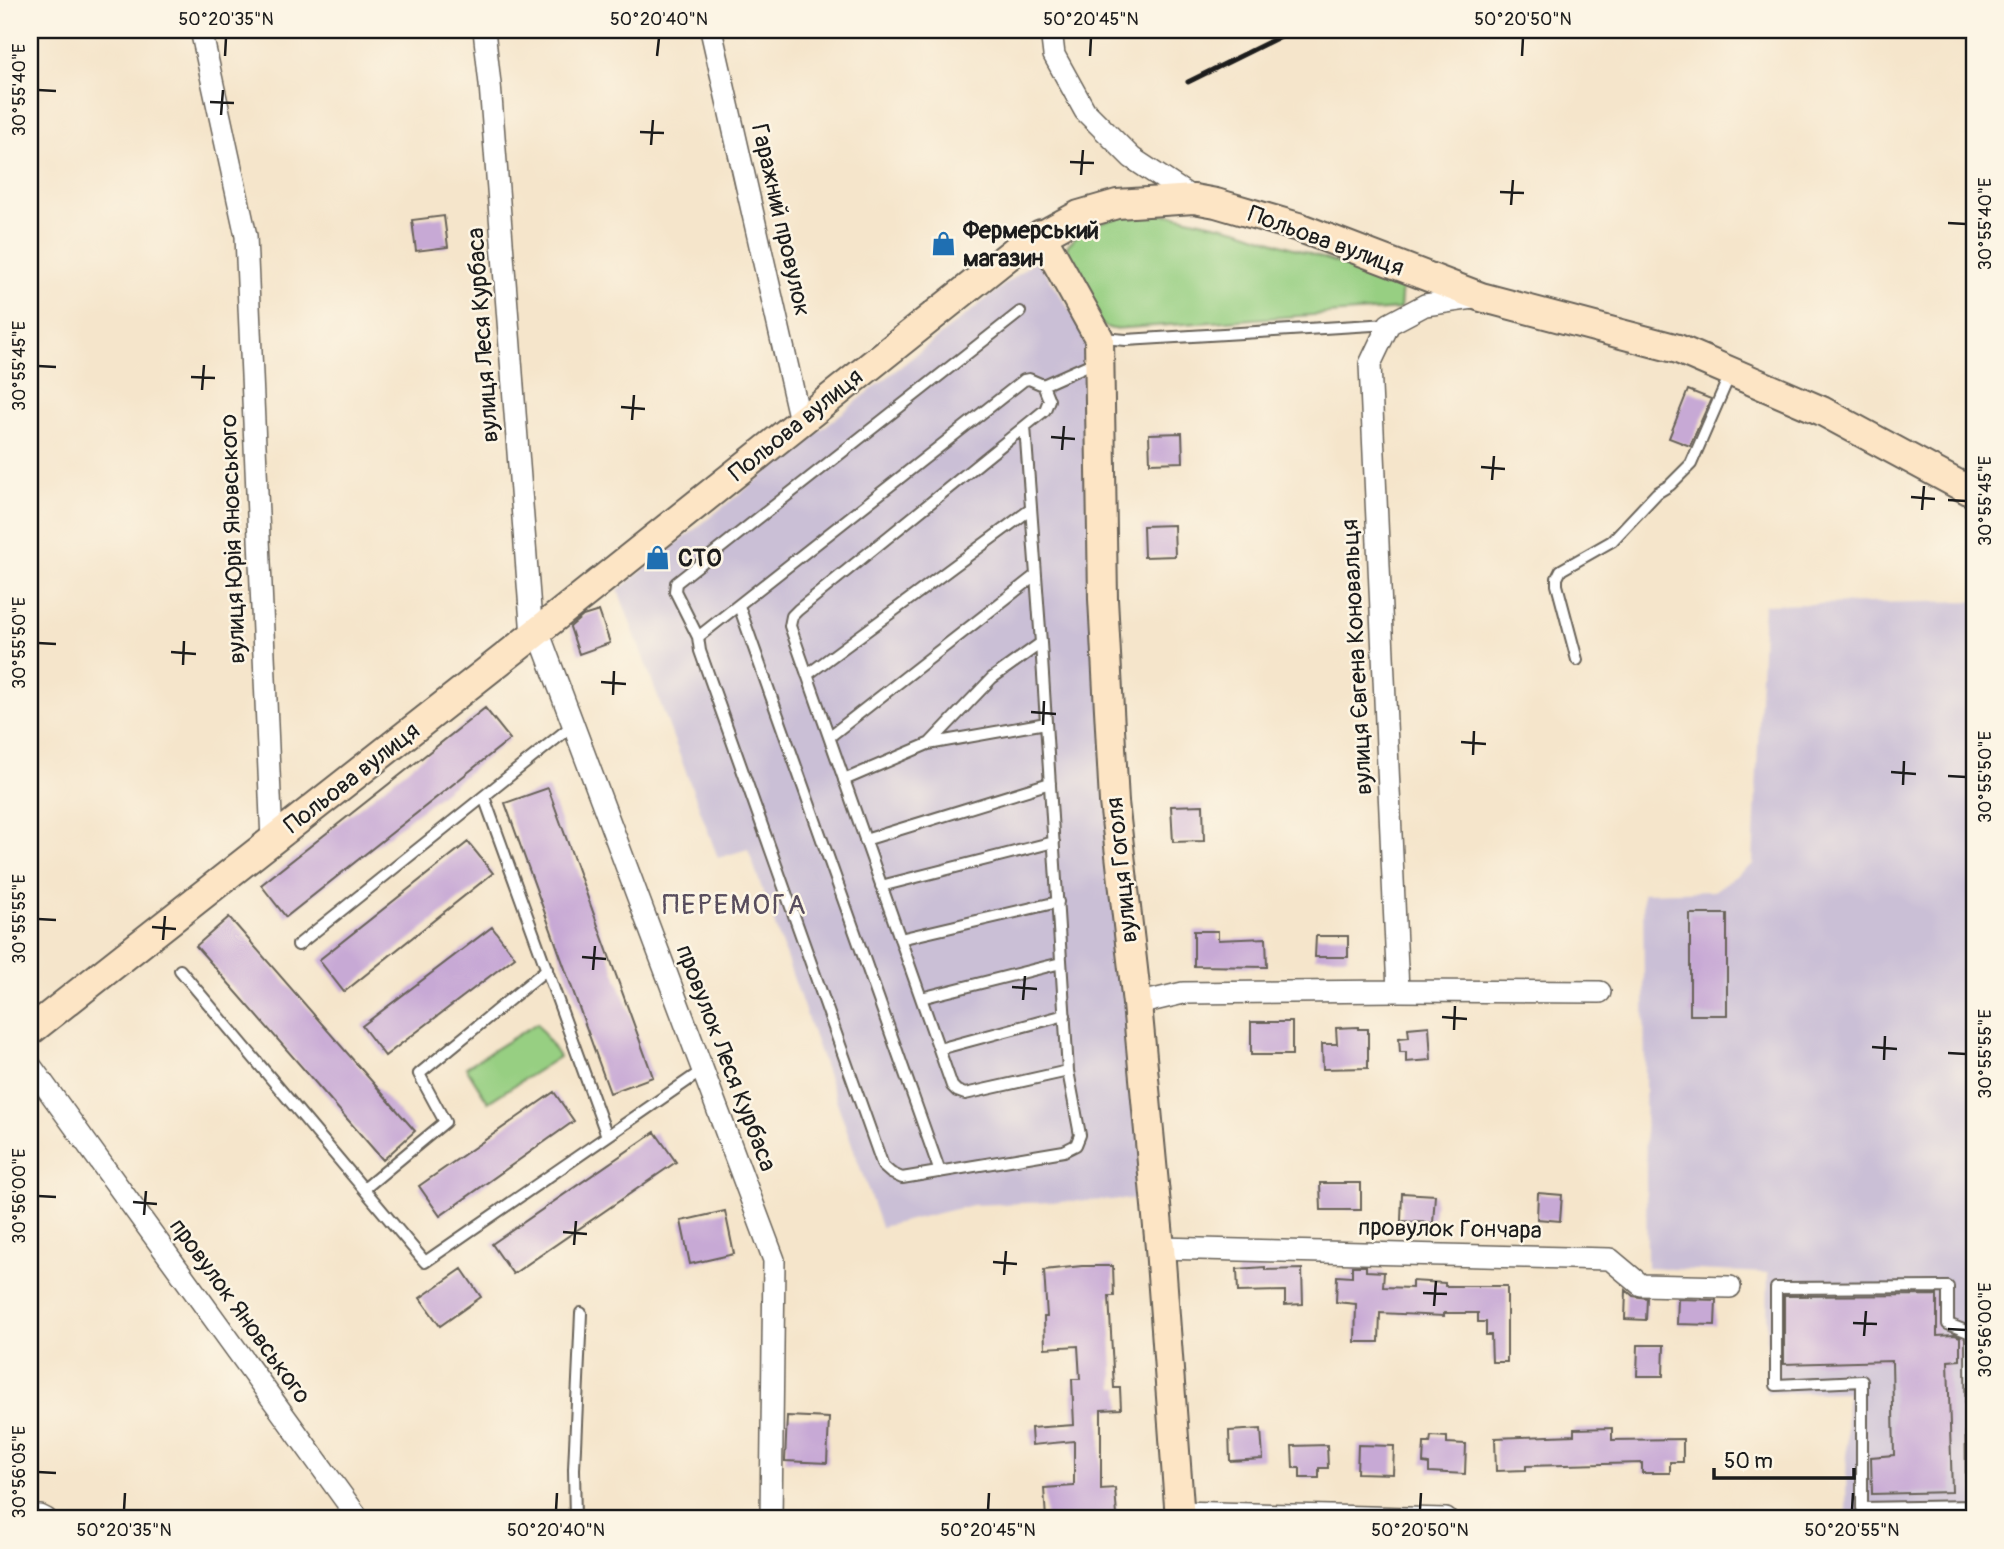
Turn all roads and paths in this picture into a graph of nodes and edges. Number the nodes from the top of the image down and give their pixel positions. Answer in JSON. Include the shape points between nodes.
{"nodes":[{"id":1,"x":201,"y":30,"type":"edge"},
{"id":2,"x":484,"y":30,"type":"edge"},
{"id":3,"x":711,"y":30,"type":"edge"},
{"id":4,"x":1051,"y":30,"type":"edge"},
{"id":5,"x":1194,"y":199,"type":"junction"},
{"id":6,"x":1041,"y":234,"type":"junction"},
{"id":7,"x":1481,"y":297,"type":"junction"},
{"id":8,"x":1020,"y":312,"type":"dead end"},
{"id":9,"x":1389,"y":324,"type":"junction"},
{"id":10,"x":1099,"y":349,"type":"junction"},
{"id":11,"x":1731,"y":372,"type":"junction"},
{"id":12,"x":1043,"y":385,"type":"junction"},
{"id":13,"x":800,"y":421,"type":"junction"},
{"id":14,"x":1025,"y":426,"type":"junction"},
{"id":15,"x":1970,"y":483,"type":"edge"},
{"id":16,"x":1031,"y":509,"type":"junction"},
{"id":17,"x":1036,"y":575,"type":"junction"},
{"id":18,"x":739,"y":606,"type":"junction"},
{"id":19,"x":535,"y":633,"type":"junction"},
{"id":20,"x":698,"y":637,"type":"junction"},
{"id":21,"x":1041,"y":643,"type":"junction"},
{"id":22,"x":1577,"y":660,"type":"dead end"},
{"id":23,"x":807,"y":675,"type":"junction"},
{"id":24,"x":1046,"y":723,"type":"junction"},
{"id":25,"x":573,"y":725,"type":"junction"},
{"id":26,"x":829,"y":737,"type":"junction"},
{"id":27,"x":928,"y":744,"type":"junction"},
{"id":28,"x":844,"y":780,"type":"junction"},
{"id":29,"x":1050,"y":783,"type":"junction"},
{"id":30,"x":484,"y":796,"type":"junction"},
{"id":31,"x":865,"y":840,"type":"junction"},
{"id":32,"x":272,"y":841,"type":"junction"},
{"id":33,"x":1054,"y":842,"type":"junction"},
{"id":34,"x":881,"y":886,"type":"junction"},
{"id":35,"x":1058,"y":902,"type":"junction"},
{"id":36,"x":900,"y":939,"type":"junction"},
{"id":37,"x":298,"y":945,"type":"dead end"},
{"id":38,"x":1062,"y":963,"type":"junction"},
{"id":39,"x":547,"y":969,"type":"junction"},
{"id":40,"x":180,"y":970,"type":"dead end"},
{"id":41,"x":1398,"y":991,"type":"junction"},
{"id":42,"x":1600,"y":992,"type":"dead end"},
{"id":43,"x":920,"y":998,"type":"junction"},
{"id":44,"x":1137,"y":1004,"type":"junction"},
{"id":45,"x":1065,"y":1015,"type":"junction"},
{"id":46,"x":30,"y":1031,"type":"edge"},
{"id":47,"x":939,"y":1049,"type":"junction"},
{"id":48,"x":30,"y":1065,"type":"edge"},
{"id":49,"x":703,"y":1070,"type":"junction"},
{"id":50,"x":1068,"y":1071,"type":"junction"},
{"id":51,"x":607,"y":1136,"type":"junction"},
{"id":52,"x":940,"y":1172,"type":"junction"},
{"id":53,"x":364,"y":1189,"type":"junction"},
{"id":54,"x":1160,"y":1248,"type":"junction"},
{"id":55,"x":1730,"y":1287,"type":"dead end"},
{"id":56,"x":581,"y":1313,"type":"dead end"},
{"id":57,"x":1973,"y":1392,"type":"edge"},
{"id":58,"x":30,"y":1516,"type":"edge"},
{"id":59,"x":1180,"y":1516,"type":"edge"},
{"id":60,"x":46,"y":1519,"type":"edge"},
{"id":61,"x":359,"y":1519,"type":"edge"},
{"id":62,"x":575,"y":1519,"type":"edge"},
{"id":63,"x":771,"y":1519,"type":"edge"},
{"id":64,"x":1446,"y":1519,"type":"edge"}],
"edges":[{"from":1,"to":32,"type":"street","name":"вулиця Юрія Яновського","via":[[246,236]]},
{"from":2,"to":19,"type":"street","name":"вулиця Леся Курбаса"},
{"from":3,"to":13,"type":"street","name":"Гаражний провулок"},
{"from":4,"to":5,"type":"street","via":[[1054,55],[1085,111],[1132,159]]},
{"from":5,"to":6,"type":"street","name":"Польова вулиця","via":[[1117,204],[1079,215]]},
{"from":5,"to":7,"type":"street","name":"Польова вулиця","via":[[1298,227]]},
{"from":6,"to":10,"type":"street","name":"вулиця Гоголя"},
{"from":6,"to":13,"type":"street","name":"Польова вулиця"},
{"from":7,"to":9,"type":"street","via":[[1425,306]]},
{"from":7,"to":11,"type":"street","name":"Польова вулиця","via":[[1678,349]]},
{"from":8,"to":20,"type":"lane","via":[[676,583],[675,591]]},
{"from":9,"to":10,"type":"lane","via":[[1126,340]]},
{"from":9,"to":41,"type":"street","name":"вулиця Євгена Коновальця","via":[[1370,364]]},
{"from":10,"to":12,"type":"lane"},
{"from":10,"to":44,"type":"street","name":"вулиця Гоголя","via":[[1103,599],[1114,802]]},
{"from":11,"to":15,"type":"street","name":"Польова вулиця"},
{"from":11,"to":22,"type":"lane","via":[[1691,464],[1612,541],[1561,570],[1557,585]]},
{"from":12,"to":14,"type":"lane","via":[[1049,400],[1045,410]]},
{"from":12,"to":18,"type":"lane","via":[[1024,380]]},
{"from":13,"to":19,"type":"street","name":"Польова вулиця"},
{"from":14,"to":16,"type":"lane"},
{"from":14,"to":23,"type":"lane","via":[[792,616],[790,626]]},
{"from":16,"to":17,"type":"lane"},
{"from":16,"to":23,"type":"lane"},
{"from":17,"to":21,"type":"lane"},
{"from":17,"to":26,"type":"lane"},
{"from":18,"to":20,"type":"lane"},
{"from":18,"to":52,"type":"lane"},
{"from":19,"to":25,"type":"street","name":"провулок Леся Курбаса"},
{"from":19,"to":32,"type":"street","name":"Польова вулиця"},
{"from":20,"to":52,"type":"lane","via":[[883,1166],[902,1178]]},
{"from":21,"to":24,"type":"lane"},
{"from":21,"to":27,"type":"lane","via":[[992,678]]},
{"from":23,"to":26,"type":"lane"},
{"from":24,"to":27,"type":"lane"},
{"from":24,"to":29,"type":"lane"},
{"from":25,"to":30,"type":"lane"},
{"from":25,"to":49,"type":"street","name":"провулок Леся Курбаса"},
{"from":26,"to":28,"type":"lane"},
{"from":27,"to":28,"type":"lane"},
{"from":28,"to":31,"type":"lane"},
{"from":29,"to":31,"type":"lane"},
{"from":29,"to":33,"type":"lane"},
{"from":30,"to":37,"type":"lane"},
{"from":30,"to":39,"type":"lane"},
{"from":31,"to":34,"type":"lane"},
{"from":32,"to":46,"type":"street","name":"Польова вулиця"},
{"from":33,"to":34,"type":"lane"},
{"from":33,"to":35,"type":"lane"},
{"from":34,"to":36,"type":"lane"},
{"from":35,"to":36,"type":"lane"},
{"from":35,"to":38,"type":"lane"},
{"from":36,"to":43,"type":"lane"},
{"from":38,"to":43,"type":"lane"},
{"from":38,"to":45,"type":"lane"},
{"from":39,"to":51,"type":"lane"},
{"from":39,"to":53,"type":"lane","via":[[419,1074],[445,1122]]},
{"from":40,"to":53,"type":"lane"},
{"from":41,"to":42,"type":"street"},
{"from":41,"to":44,"type":"street","via":[[1183,993]]},
{"from":43,"to":47,"type":"lane"},
{"from":44,"to":54,"type":"street","name":"вулиця Гоголя"},
{"from":45,"to":47,"type":"lane"},
{"from":45,"to":50,"type":"lane"},
{"from":47,"to":50,"type":"lane","via":[[952,1086],[965,1094]]},
{"from":48,"to":61,"type":"street","name":"провулок Яновського"},
{"from":49,"to":51,"type":"lane"},
{"from":49,"to":63,"type":"street","name":"провулок Леся Курбаса","via":[[774,1260]]},
{"from":50,"to":52,"type":"lane","via":[[1080,1135],[1076,1144],[1064,1151]]},
{"from":51,"to":53,"type":"lane","via":[[425,1262]]},
{"from":54,"to":55,"type":"street","name":"провулок Гончара","via":[[1610,1259],[1641,1285]]},
{"from":54,"to":59,"type":"street","name":"вулиця Гоголя"},
{"from":56,"to":62,"type":"lane"},
{"from":57,"to":57,"type":"lane","via":[[1972,1506],[1862,1508],[1862,1381],[1776,1385],[1776,1288],[1948,1287],[1948,1324],[1971,1333]]},
{"from":58,"to":60,"type":"street"},
{"from":59,"to":64,"type":"street"}]}
